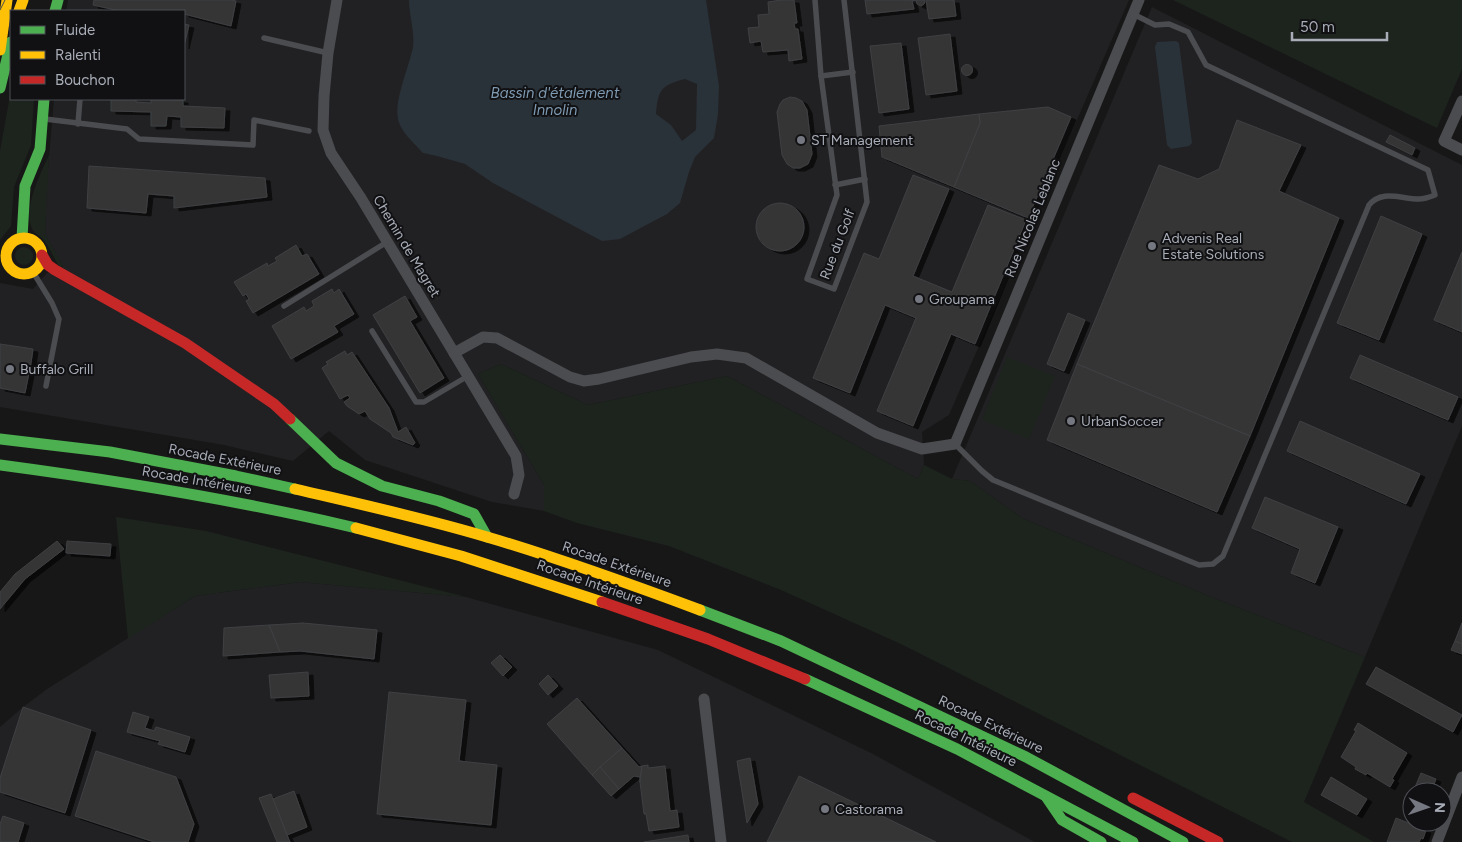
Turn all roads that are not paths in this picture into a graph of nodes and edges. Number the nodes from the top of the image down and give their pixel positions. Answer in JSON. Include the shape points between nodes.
{"nodes":[{"id":1,"x":7,"y":0,"type":"edge"},
{"id":2,"x":337,"y":0,"type":"edge"},
{"id":3,"x":815,"y":0,"type":"edge"},
{"id":4,"x":844,"y":0,"type":"edge"},
{"id":5,"x":1139,"y":0,"type":"edge"},
{"id":6,"x":1133,"y":14,"type":"junction"},
{"id":7,"x":264,"y":38,"type":"dead end"},
{"id":8,"x":10,"y":46,"type":"edge"},
{"id":9,"x":0,"y":50,"type":"edge"},
{"id":10,"x":328,"y":53,"type":"junction"},
{"id":11,"x":853,"y":72,"type":"junction"},
{"id":12,"x":822,"y":76,"type":"junction"},
{"id":13,"x":0,"y":88,"type":"edge"},
{"id":14,"x":44,"y":100,"type":"edge"},
{"id":15,"x":80,"y":100,"type":"edge"},
{"id":16,"x":1462,"y":101,"type":"edge"},
{"id":17,"x":43,"y":119,"type":"junction"},
{"id":18,"x":78,"y":124,"type":"junction"},
{"id":19,"x":309,"y":131,"type":"dead end"},
{"id":20,"x":1462,"y":150,"type":"edge"},
{"id":21,"x":865,"y":179,"type":"junction"},
{"id":22,"x":835,"y":185,"type":"junction"},
{"id":23,"x":22,"y":238,"type":"junction"},
{"id":24,"x":387,"y":242,"type":"junction"},
{"id":25,"x":42,"y":255,"type":"junction"},
{"id":26,"x":33,"y":272,"type":"junction"},
{"id":27,"x":284,"y":306,"type":"dead end"},
{"id":28,"x":372,"y":331,"type":"dead end"},
{"id":29,"x":454,"y":353,"type":"junction"},
{"id":30,"x":468,"y":376,"type":"junction"},
{"id":31,"x":46,"y":386,"type":"dead end"},
{"id":32,"x":0,"y":430,"type":"edge"},
{"id":33,"x":0,"y":440,"type":"edge"},
{"id":34,"x":955,"y":444,"type":"junction"},
{"id":35,"x":110,"y":452,"type":"junction"},
{"id":36,"x":0,"y":465,"type":"edge"},
{"id":37,"x":514,"y":494,"type":"dead end"},
{"id":38,"x":487,"y":537,"type":"junction"},
{"id":39,"x":704,"y":699,"type":"dead end"},
{"id":40,"x":1026,"y":758,"type":"junction"},
{"id":41,"x":1059,"y":763,"type":"dead end"},
{"id":42,"x":1462,"y":777,"type":"edge"},
{"id":43,"x":1119,"y":791,"type":"dead end"},
{"id":44,"x":1044,"y":794,"type":"junction"},
{"id":45,"x":721,"y":842,"type":"edge"},
{"id":46,"x":1100,"y":842,"type":"edge"},
{"id":47,"x":1133,"y":842,"type":"edge"},
{"id":48,"x":1183,"y":842,"type":"edge"},
{"id":49,"x":1218,"y":842,"type":"edge"},
{"id":50,"x":1437,"y":842,"type":"edge"}],
"edges":[{"from":1,"to":9,"type":"main road"},
{"from":2,"to":10,"type":"street","name":"Chemin de Magret"},
{"from":3,"to":12,"type":"lane"},
{"from":4,"to":11,"type":"lane","name":"Rue du Golf"},
{"from":5,"to":6,"type":"street","name":"Rue Nicolas Leblanc"},
{"from":6,"to":34,"type":"street","name":"Rue Nicolas Leblanc"},
{"from":6,"to":34,"type":"lane","via":[[1155,25],[1169,24],[1188,32],[1206,65],[1428,170],[1435,195],[1420,199],[1386,195],[1374,199],[1369,205],[1223,556],[1213,564],[1199,565],[993,480]]},
{"from":7,"to":10,"type":"lane"},
{"from":8,"to":13,"type":"main road"},
{"from":10,"to":24,"type":"street","name":"Chemin de Magret","via":[[323,130],[331,153]]},
{"from":11,"to":12,"type":"lane"},
{"from":11,"to":21,"type":"lane","name":"Rue du Golf"},
{"from":12,"to":22,"type":"lane"},
{"from":14,"to":17,"type":"main road"},
{"from":15,"to":18,"type":"lane"},
{"from":16,"to":20,"type":"street","via":[[1444,141]]},
{"from":17,"to":18,"type":"lane"},
{"from":17,"to":23,"type":"main road","via":[[40,148],[25,186]]},
{"from":18,"to":19,"type":"lane","via":[[127,129],[139,140],[253,144],[254,120]]},
{"from":21,"to":22,"type":"lane"},
{"from":21,"to":22,"type":"lane","name":"Rue du Golf","via":[[867,202],[834,289],[806,279],[836,195]]},
{"from":23,"to":25,"type":"main road","via":[[38,244]]},
{"from":23,"to":26,"type":"main road","via":[[8,247],[8,264],[22,274]]},
{"from":24,"to":27,"type":"lane"},
{"from":24,"to":29,"type":"street","name":"Chemin de Magret"},
{"from":25,"to":26,"type":"main road"},
{"from":25,"to":38,"type":"main road","via":[[55,270],[185,343],[274,404],[336,462],[382,486],[474,514]]},
{"from":26,"to":31,"type":"lane","via":[[59,319]]},
{"from":28,"to":30,"type":"lane","via":[[416,402],[424,402]]},
{"from":29,"to":30,"type":"street","name":"Chemin de Magret"},
{"from":29,"to":34,"type":"street","via":[[483,337],[497,338],[570,377],[584,381],[692,357],[717,354],[746,358],[877,433],[922,449]]},
{"from":30,"to":37,"type":"street","name":"Chemin de Magret","via":[[516,456],[520,475]]},
{"from":32,"to":35,"type":"main road"},
{"from":33,"to":35,"type":"main road","name":"Rocade Extérieure"},
{"from":35,"to":38,"type":"main road","name":"Rocade Extérieure","via":[[236,476]]},
{"from":36,"to":44,"type":"main road","name":"Rocade Intérieure","via":[[236,502],[381,534],[520,574],[775,666],[908,726]]},
{"from":38,"to":40,"type":"main road","name":"Rocade Extérieure","via":[[608,576],[781,641]]},
{"from":39,"to":45,"type":"street"},
{"from":40,"to":41,"type":"main road"},
{"from":40,"to":48,"type":"main road","name":"Rocade Extérieure"},
{"from":42,"to":50,"type":"street"},
{"from":43,"to":49,"type":"main road"},
{"from":44,"to":46,"type":"main road","via":[[1062,820]]},
{"from":44,"to":47,"type":"main road","name":"Rocade Intérieure"}]}
